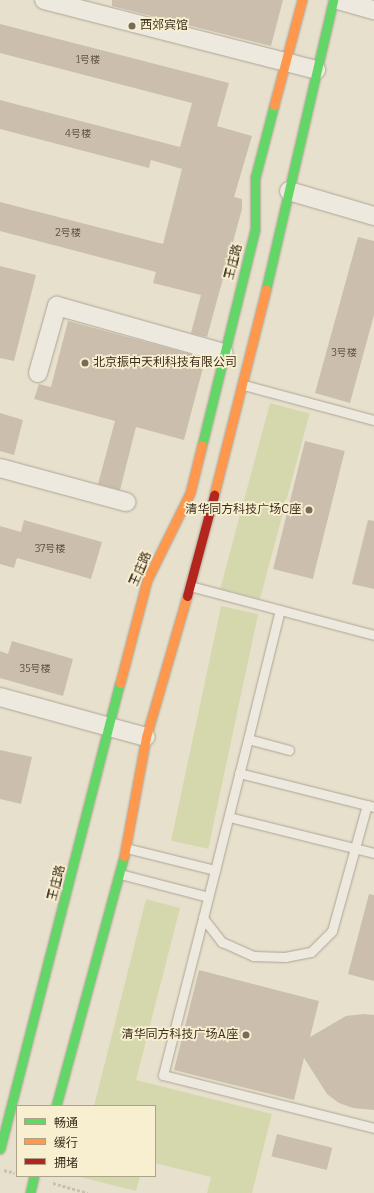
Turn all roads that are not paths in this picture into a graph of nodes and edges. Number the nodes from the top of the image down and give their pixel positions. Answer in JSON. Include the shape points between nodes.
{"nodes":[{"id":1,"x":302,"y":0,"type":"edge"},
{"id":2,"x":333,"y":0,"type":"edge"},
{"id":3,"x":338,"y":0,"type":"edge"},
{"id":4,"x":53,"y":1,"type":"edge"},
{"id":5,"x":374,"y":10,"type":"edge"},
{"id":6,"x":287,"y":63,"type":"junction"},
{"id":7,"x":316,"y":70,"type":"junction"},
{"id":8,"x":289,"y":191,"type":"junction"},
{"id":9,"x":374,"y":216,"type":"edge"},
{"id":10,"x":224,"y":353,"type":"junction"},
{"id":11,"x":38,"y":374,"type":"dead end"},
{"id":12,"x":244,"y":385,"type":"junction"},
{"id":13,"x":374,"y":420,"type":"edge"},
{"id":14,"x":0,"y":468,"type":"edge"},
{"id":15,"x":126,"y":502,"type":"dead end"},
{"id":16,"x":190,"y":586,"type":"junction"},
{"id":17,"x":280,"y":610,"type":"junction"},
{"id":18,"x":374,"y":635,"type":"edge"},
{"id":19,"x":0,"y":697,"type":"edge"},
{"id":20,"x":108,"y":728,"type":"junction"},
{"id":21,"x":146,"y":737,"type":"junction"},
{"id":22,"x":248,"y":739,"type":"junction"},
{"id":23,"x":289,"y":750,"type":"dead end"},
{"id":24,"x":239,"y":774,"type":"junction"},
{"id":25,"x":370,"y":806,"type":"edge"},
{"id":26,"x":228,"y":817,"type":"junction"},
{"id":27,"x":126,"y":848,"type":"junction"},
{"id":28,"x":356,"y":849,"type":"junction"},
{"id":29,"x":374,"y":853,"type":"edge"},
{"id":30,"x":215,"y":870,"type":"junction"},
{"id":31,"x":120,"y":874,"type":"junction"},
{"id":32,"x":208,"y":897,"type":"junction"},
{"id":33,"x":203,"y":918,"type":"junction"},
{"id":34,"x":56,"y":1105,"type":"edge"},
{"id":35,"x":374,"y":1128,"type":"edge"},
{"id":36,"x":0,"y":1149,"type":"edge"},
{"id":37,"x":34,"y":1177,"type":"edge"},
{"id":38,"x":30,"y":1193,"type":"edge"}],
"edges":[{"from":1,"to":6,"type":"main road","name":"王庄路"},
{"from":2,"to":7,"type":"main road"},
{"from":3,"to":5,"type":"street"},
{"from":4,"to":6,"type":"street"},
{"from":6,"to":7,"type":"street"},
{"from":6,"to":10,"type":"main road","name":"王庄路","via":[[255,178],[255,229]]},
{"from":7,"to":8,"type":"main road"},
{"from":8,"to":9,"type":"street"},
{"from":8,"to":12,"type":"main road"},
{"from":10,"to":11,"type":"street","via":[[57,306]]},
{"from":10,"to":20,"type":"main road","name":"王庄路","via":[[190,493],[147,580]]},
{"from":12,"to":13,"type":"lane"},
{"from":12,"to":16,"type":"main road"},
{"from":14,"to":15,"type":"street"},
{"from":16,"to":17,"type":"lane"},
{"from":16,"to":21,"type":"main road"},
{"from":17,"to":18,"type":"lane"},
{"from":17,"to":22,"type":"lane"},
{"from":19,"to":20,"type":"street"},
{"from":20,"to":21,"type":"street"},
{"from":20,"to":36,"type":"main road","name":"王庄路"},
{"from":21,"to":27,"type":"main road"},
{"from":22,"to":23,"type":"lane"},
{"from":22,"to":24,"type":"lane"},
{"from":24,"to":25,"type":"lane"},
{"from":24,"to":26,"type":"lane"},
{"from":25,"to":28,"type":"lane"},
{"from":26,"to":28,"type":"lane"},
{"from":26,"to":30,"type":"lane"},
{"from":27,"to":30,"type":"lane"},
{"from":27,"to":31,"type":"main road"},
{"from":28,"to":29,"type":"lane"},
{"from":28,"to":33,"type":"lane","via":[[332,931],[311,952],[285,957],[253,956],[222,942]]},
{"from":30,"to":32,"type":"lane"},
{"from":31,"to":32,"type":"lane"},
{"from":31,"to":34,"type":"main road"},
{"from":32,"to":33,"type":"lane"},
{"from":33,"to":35,"type":"lane","via":[[162,1075]]},
{"from":37,"to":38,"type":"main road"}]}
